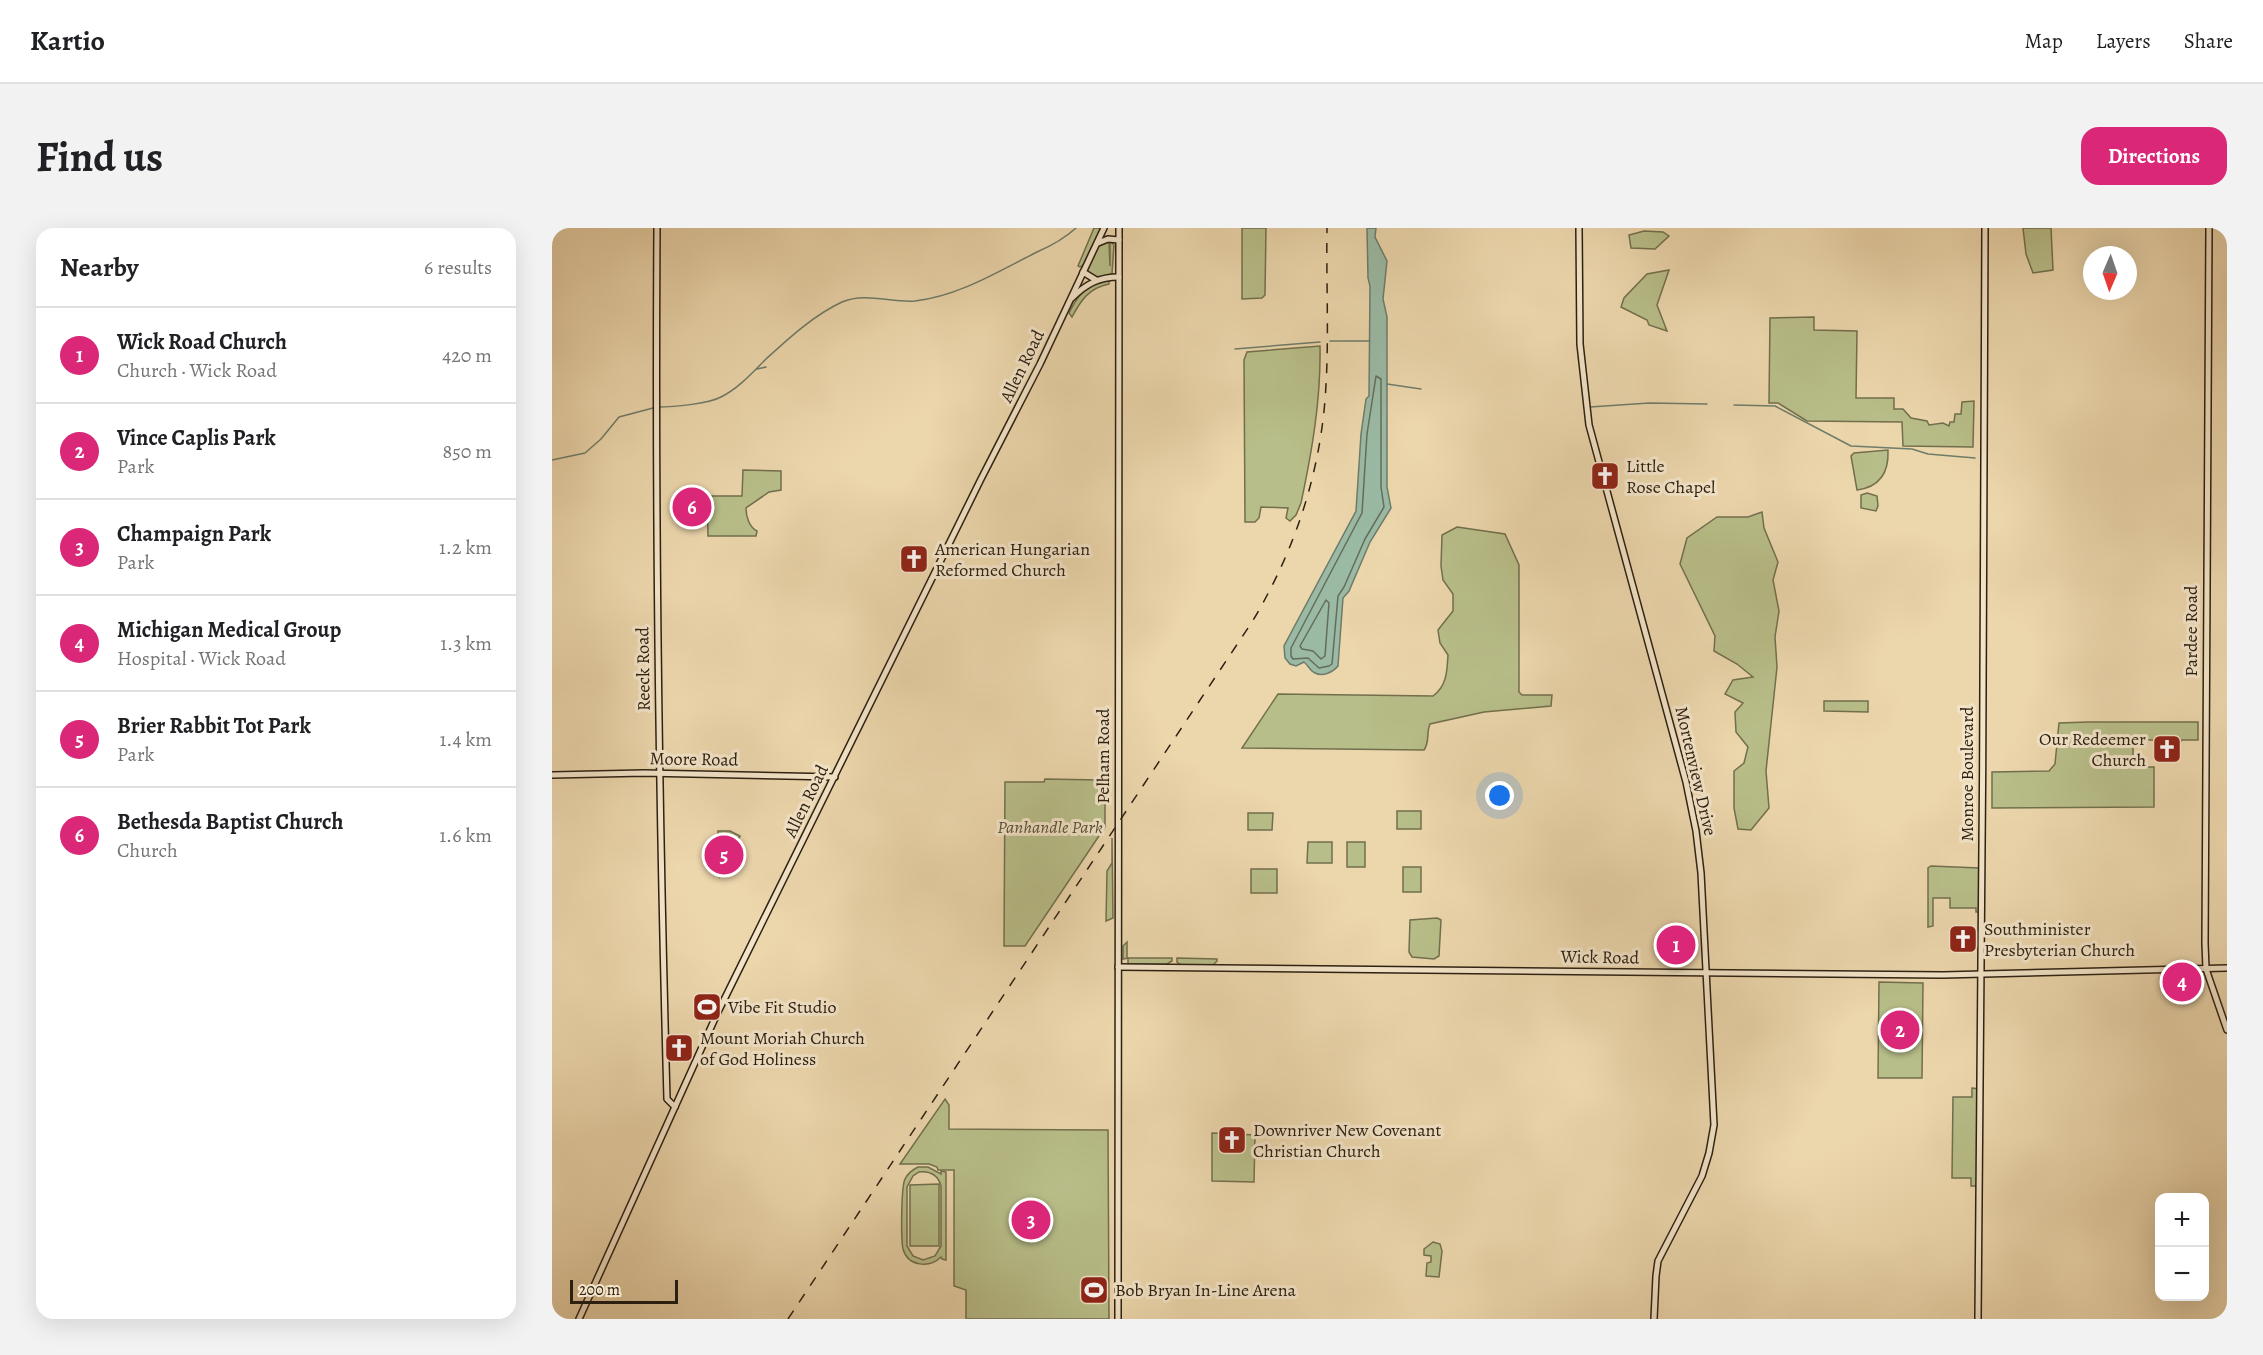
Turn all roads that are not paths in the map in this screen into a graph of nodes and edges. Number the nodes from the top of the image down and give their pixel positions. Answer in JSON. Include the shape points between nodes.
{"nodes":[{"id":1,"x":657,"y":228,"type":"edge"},
{"id":2,"x":1104,"y":228,"type":"edge"},
{"id":3,"x":1119,"y":228,"type":"edge"},
{"id":4,"x":1579,"y":228,"type":"edge"},
{"id":5,"x":1985,"y":228,"type":"edge"},
{"id":6,"x":2208,"y":228,"type":"edge"},
{"id":7,"x":1119,"y":240,"type":"junction"},
{"id":8,"x":1097,"y":243,"type":"junction"},
{"id":9,"x":1083,"y":272,"type":"junction"},
{"id":10,"x":1119,"y":277,"type":"junction"},
{"id":11,"x":1096,"y":280,"type":"junction"},
{"id":12,"x":1069,"y":302,"type":"junction"},
{"id":13,"x":659,"y":773,"type":"junction"},
{"id":14,"x":552,"y":775,"type":"edge"},
{"id":15,"x":835,"y":777,"type":"junction"},
{"id":16,"x":1118,"y":967,"type":"junction"},
{"id":17,"x":2227,"y":968,"type":"edge"},
{"id":18,"x":2206,"y":969,"type":"junction"},
{"id":19,"x":1706,"y":973,"type":"junction"},
{"id":20,"x":1983,"y":975,"type":"junction"},
{"id":21,"x":2227,"y":1030,"type":"edge"},
{"id":22,"x":675,"y":1107,"type":"junction"},
{"id":23,"x":579,"y":1319,"type":"edge"},
{"id":24,"x":1118,"y":1319,"type":"edge"},
{"id":25,"x":1654,"y":1319,"type":"edge"},
{"id":26,"x":1978,"y":1319,"type":"edge"}],
"edges":[{"from":1,"to":13,"type":"street","name":"Reeck Road"},
{"from":2,"to":8,"type":"street","name":"Allen Road"},
{"from":3,"to":7,"type":"street","name":"Pelham Road"},
{"from":4,"to":19,"type":"street","name":"Mortenview Drive","via":[[1580,344],[1589,425],[1688,791],[1701,873]]},
{"from":5,"to":20,"type":"street","name":"Monroe Boulevard"},
{"from":6,"to":18,"type":"street","name":"Pardee Road"},
{"from":7,"to":8,"type":"street"},
{"from":7,"to":10,"type":"street","name":"Pelham Road"},
{"from":8,"to":9,"type":"street","name":"Allen Road"},
{"from":9,"to":11,"type":"street"},
{"from":9,"to":12,"type":"street","name":"Allen Road"},
{"from":10,"to":11,"type":"street"},
{"from":10,"to":16,"type":"street","name":"Pelham Road"},
{"from":11,"to":12,"type":"street","name":"Allen Road"},
{"from":12,"to":15,"type":"street","name":"Allen Road"},
{"from":13,"to":14,"type":"street","name":"Moore Road"},
{"from":13,"to":15,"type":"street","name":"Moore Road"},
{"from":13,"to":22,"type":"street","name":"Reeck Road","via":[[667,1099]]},
{"from":15,"to":22,"type":"street","name":"Allen Road"},
{"from":16,"to":19,"type":"street","name":"Wick Road"},
{"from":16,"to":24,"type":"street","name":"Pelham Road"},
{"from":17,"to":18,"type":"street","name":"Wick Road"},
{"from":18,"to":20,"type":"street","name":"Wick Road"},
{"from":18,"to":21,"type":"street","name":"Pardee Road"},
{"from":19,"to":20,"type":"street","name":"Wick Road"},
{"from":19,"to":25,"type":"street","name":"Mortenview Drive","via":[[1713,1136],[1699,1183],[1658,1261]]},
{"from":20,"to":26,"type":"street","name":"Monroe Boulevard"},
{"from":22,"to":23,"type":"street","name":"Allen Road"}]}
